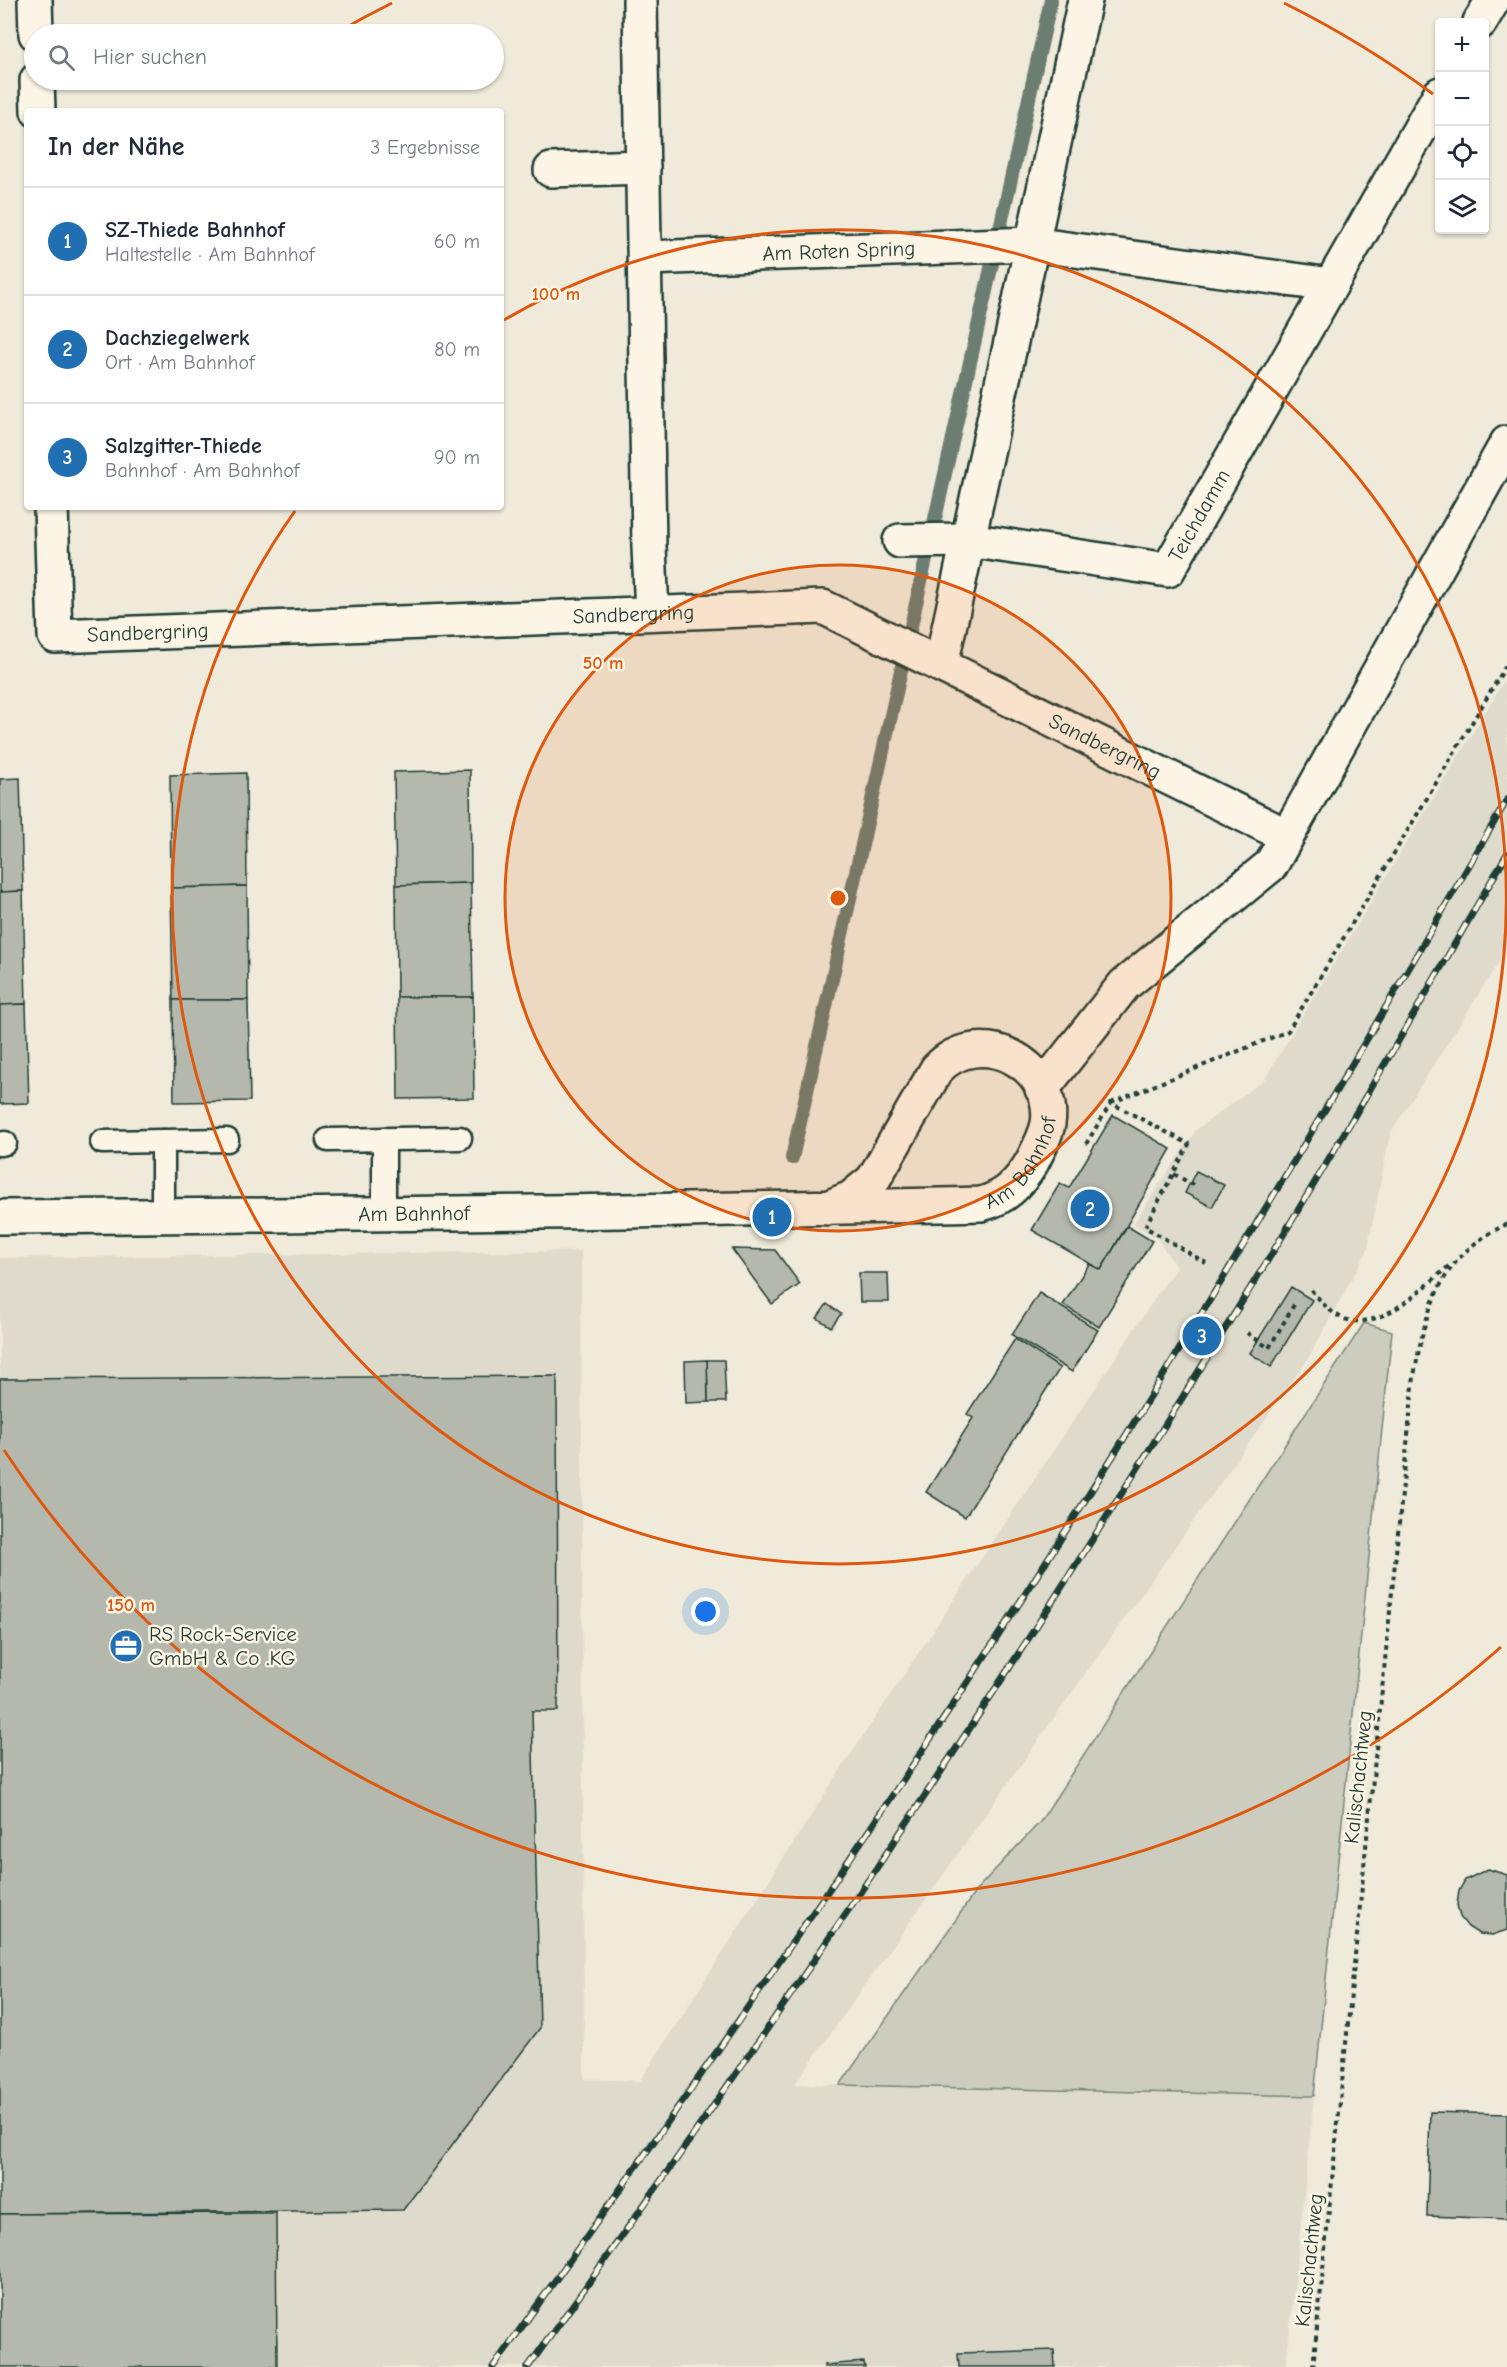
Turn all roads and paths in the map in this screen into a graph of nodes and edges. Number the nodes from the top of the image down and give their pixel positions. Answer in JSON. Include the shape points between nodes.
{"nodes":[{"id":1,"x":35,"y":0,"type":"edge"},
{"id":2,"x":640,"y":0,"type":"edge"},
{"id":3,"x":1085,"y":0,"type":"edge"},
{"id":4,"x":1493,"y":0,"type":"edge"},
{"id":5,"x":1482,"y":18,"type":"edge"},
{"id":6,"x":36,"y":24,"type":"edge"},
{"id":7,"x":37,"y":90,"type":"edge"},
{"id":8,"x":1435,"y":103,"type":"edge"},
{"id":9,"x":38,"y":108,"type":"edge"},
{"id":10,"x":643,"y":167,"type":"junction"},
{"id":11,"x":551,"y":170,"type":"dead end"},
{"id":12,"x":1008,"y":245,"type":"junction"},
{"id":13,"x":645,"y":258,"type":"junction"},
{"id":14,"x":1331,"y":285,"type":"junction"},
{"id":15,"x":1507,"y":443,"type":"edge"},
{"id":16,"x":51,"y":510,"type":"edge"},
{"id":17,"x":968,"y":540,"type":"junction"},
{"id":18,"x":900,"y":541,"type":"dead end"},
{"id":19,"x":652,"y":613,"type":"junction"},
{"id":20,"x":932,"y":661,"type":"junction"},
{"id":21,"x":1507,"y":664,"type":"edge"},
{"id":22,"x":1287,"y":836,"type":"junction"},
{"id":23,"x":1042,"y":1089,"type":"junction"},
{"id":24,"x":1111,"y":1103,"type":"junction"},
{"id":25,"x":459,"y":1138,"type":"dead end"},
{"id":26,"x":384,"y":1139,"type":"junction"},
{"id":27,"x":227,"y":1140,"type":"dead end"},
{"id":28,"x":328,"y":1140,"type":"dead end"},
{"id":29,"x":163,"y":1141,"type":"junction"},
{"id":30,"x":102,"y":1142,"type":"dead end"},
{"id":31,"x":1042,"y":1144,"type":"junction"},
{"id":32,"x":1174,"y":1174,"type":"junction"},
{"id":33,"x":1193,"y":1185,"type":"dead end"},
{"id":34,"x":827,"y":1208,"type":"junction"},
{"id":35,"x":384,"y":1214,"type":"junction"},
{"id":36,"x":163,"y":1216,"type":"junction"},
{"id":37,"x":0,"y":1217,"type":"edge"},
{"id":38,"x":1507,"y":1224,"type":"edge"},
{"id":39,"x":1456,"y":1259,"type":"junction"},
{"id":40,"x":1206,"y":1263,"type":"dead end"},
{"id":41,"x":1311,"y":1290,"type":"dead end"},
{"id":42,"x":1295,"y":1303,"type":"dead end"},
{"id":43,"x":1247,"y":1333,"type":"dead end"},
{"id":44,"x":1313,"y":2367,"type":"edge"}],
"edges":[{"from":1,"to":6,"type":"street"},
{"from":2,"to":10,"type":"street"},
{"from":3,"to":12,"type":"street"},
{"from":4,"to":5,"type":"street"},
{"from":7,"to":9,"type":"street"},
{"from":8,"to":14,"type":"street","name":"Teichdamm"},
{"from":10,"to":11,"type":"street"},
{"from":10,"to":13,"type":"street"},
{"from":12,"to":13,"type":"street","name":"Am Roten Spring"},
{"from":12,"to":14,"type":"street"},
{"from":12,"to":17,"type":"street"},
{"from":13,"to":19,"type":"street"},
{"from":14,"to":17,"type":"street","name":"Teichdamm","via":[[1168,570]]},
{"from":15,"to":22,"type":"street"},
{"from":16,"to":19,"type":"street","name":"Sandbergring","via":[[55,636]]},
{"from":17,"to":18,"type":"street","name":"Teichdamm"},
{"from":17,"to":20,"type":"street"},
{"from":19,"to":20,"type":"street","name":"Sandbergring","via":[[824,607]]},
{"from":20,"to":22,"type":"street","name":"Sandbergring"},
{"from":21,"to":24,"type":"path","via":[[1288,1031]]},
{"from":22,"to":23,"type":"street","via":[[1271,865],[1124,985]]},
{"from":23,"to":31,"type":"street","name":"Am Bahnhof","via":[[1048,1124]]},
{"from":23,"to":34,"type":"street","name":"Am Bahnhof","via":[[1035,1074],[1004,1052],[985,1048],[953,1055],[937,1069],[873,1180],[851,1198]]},
{"from":24,"to":31,"type":"path","via":[[1082,1151]]},
{"from":24,"to":32,"type":"path","via":[[1189,1144]]},
{"from":25,"to":26,"type":"lane"},
{"from":26,"to":28,"type":"lane"},
{"from":26,"to":35,"type":"lane"},
{"from":27,"to":29,"type":"lane"},
{"from":29,"to":30,"type":"lane"},
{"from":29,"to":36,"type":"lane"},
{"from":31,"to":34,"type":"street","name":"Am Bahnhof","via":[[1019,1181],[994,1201]]},
{"from":32,"to":33,"type":"path"},
{"from":32,"to":40,"type":"path","via":[[1145,1227]]},
{"from":34,"to":35,"type":"street","name":"Am Bahnhof"},
{"from":35,"to":36,"type":"street","name":"Am Bahnhof"},
{"from":36,"to":37,"type":"street","name":"Am Bahnhof"},
{"from":38,"to":39,"type":"path","name":"Kalischachtweg"},
{"from":39,"to":41,"type":"path","via":[[1410,1301],[1378,1317],[1348,1320],[1328,1309]]},
{"from":39,"to":44,"type":"path","name":"Kalischachtweg","via":[[1423,1323],[1414,1376]]},
{"from":42,"to":43,"type":"path","via":[[1269,1347]]}]}
